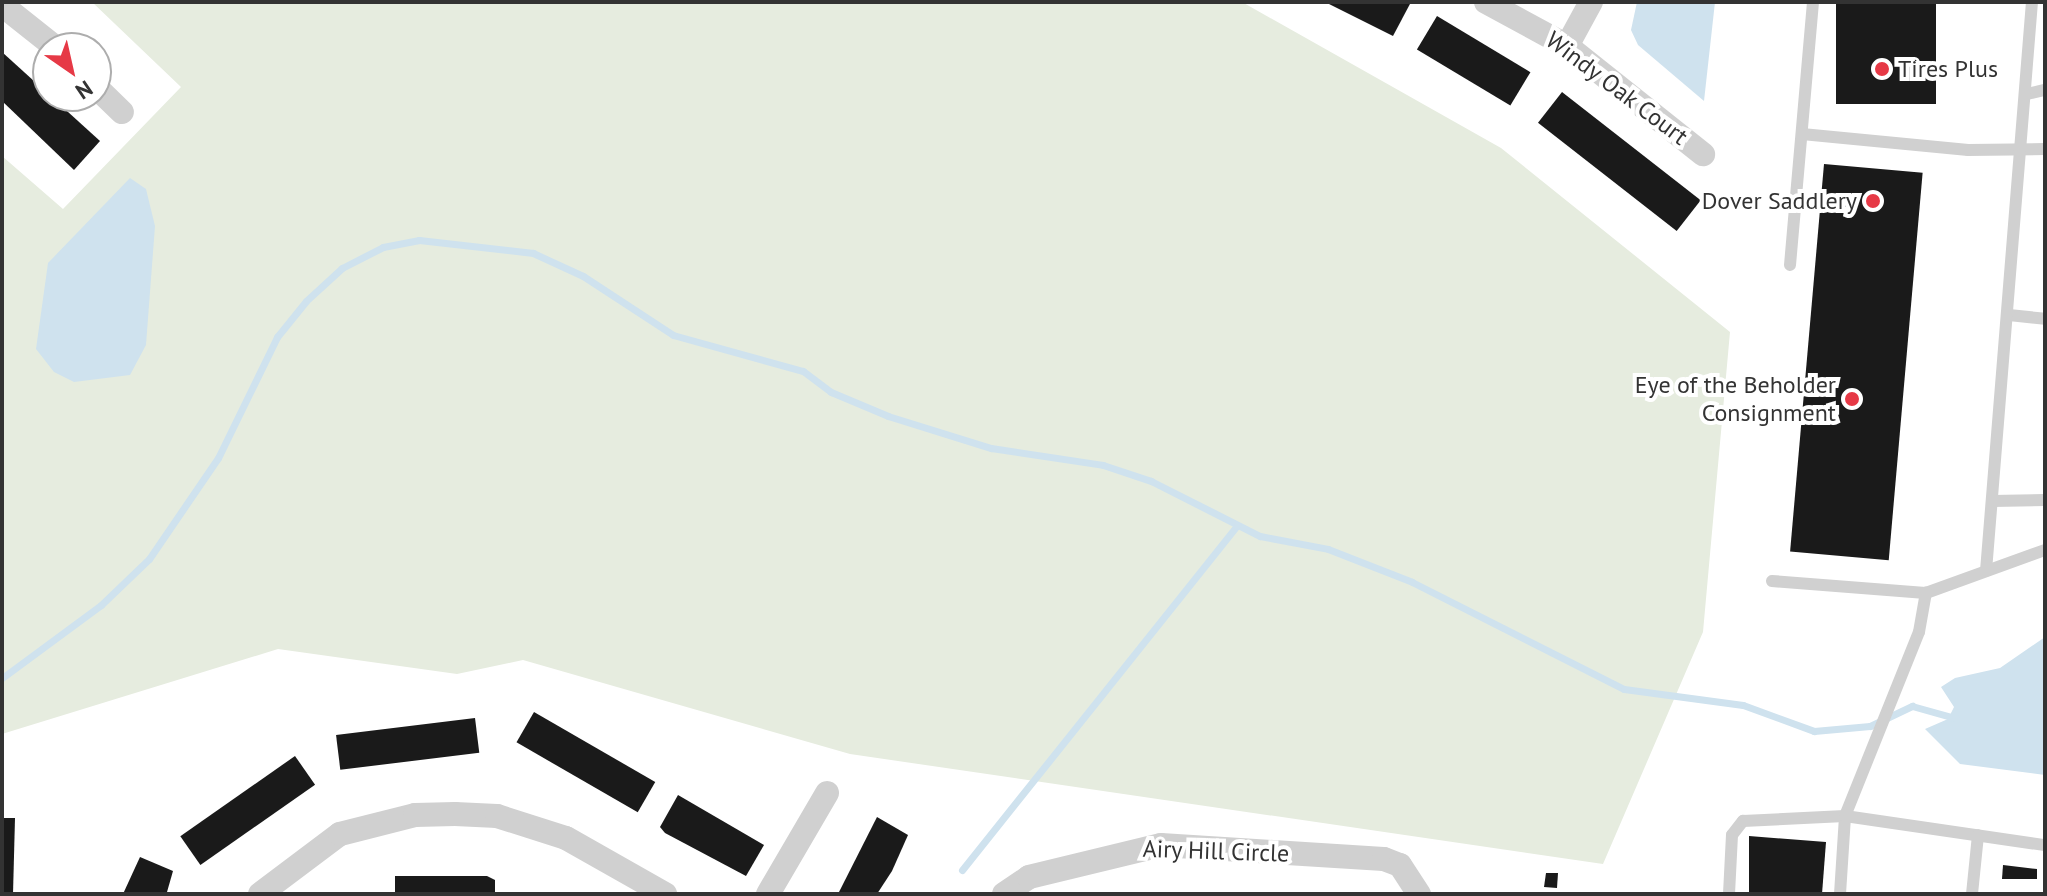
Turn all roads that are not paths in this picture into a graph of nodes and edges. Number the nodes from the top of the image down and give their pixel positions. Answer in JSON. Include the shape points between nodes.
{"nodes":[{"id":1,"x":1486,"y":2,"type":"edge"},
{"id":2,"x":1591,"y":2,"type":"edge"},
{"id":3,"x":1813,"y":2,"type":"edge"},
{"id":4,"x":2,"y":5,"type":"edge"},
{"id":5,"x":2036,"y":7,"type":"edge"},
{"id":6,"x":36,"y":32,"type":"edge"},
{"id":7,"x":1567,"y":46,"type":"junction"},
{"id":8,"x":2045,"y":90,"type":"edge"},
{"id":9,"x":2027,"y":94,"type":"junction"},
{"id":10,"x":112,"y":102,"type":"edge"},
{"id":11,"x":122,"y":112,"type":"dead end"},
{"id":12,"x":1802,"y":134,"type":"junction"},
{"id":13,"x":2045,"y":149,"type":"edge"},
{"id":14,"x":2024,"y":153,"type":"junction"},
{"id":15,"x":1703,"y":154,"type":"dead end"},
{"id":16,"x":1790,"y":265,"type":"dead end"},
{"id":17,"x":2009,"y":315,"type":"junction"},
{"id":18,"x":2045,"y":319,"type":"edge"},
{"id":19,"x":2045,"y":500,"type":"edge"},
{"id":20,"x":1992,"y":501,"type":"junction"},
{"id":21,"x":2045,"y":550,"type":"edge"},
{"id":22,"x":1986,"y":571,"type":"junction"},
{"id":23,"x":1772,"y":581,"type":"dead end"},
{"id":24,"x":1926,"y":593,"type":"junction"},
{"id":25,"x":827,"y":793,"type":"dead end"},
{"id":26,"x":1845,"y":816,"type":"junction"},
{"id":27,"x":1978,"y":835,"type":"junction"},
{"id":28,"x":2045,"y":845,"type":"edge"},
{"id":29,"x":260,"y":894,"type":"edge"},
{"id":30,"x":665,"y":894,"type":"edge"},
{"id":31,"x":768,"y":894,"type":"edge"},
{"id":32,"x":1004,"y":894,"type":"edge"},
{"id":33,"x":1419,"y":894,"type":"edge"},
{"id":34,"x":1729,"y":894,"type":"edge"},
{"id":35,"x":1840,"y":894,"type":"edge"},
{"id":36,"x":1972,"y":894,"type":"edge"}],
"edges":[{"from":1,"to":7,"type":"street","name":"Windy Oak Court"},
{"from":2,"to":7,"type":"street"},
{"from":3,"to":12,"type":"lane"},
{"from":4,"to":6,"type":"street"},
{"from":5,"to":9,"type":"lane"},
{"from":7,"to":15,"type":"street","name":"Windy Oak Court"},
{"from":8,"to":9,"type":"lane"},
{"from":9,"to":14,"type":"lane"},
{"from":10,"to":11,"type":"street"},
{"from":12,"to":14,"type":"lane"},
{"from":12,"to":16,"type":"lane"},
{"from":13,"to":14,"type":"lane"},
{"from":14,"to":17,"type":"lane"},
{"from":17,"to":18,"type":"lane"},
{"from":17,"to":20,"type":"lane"},
{"from":19,"to":20,"type":"lane"},
{"from":20,"to":22,"type":"lane"},
{"from":21,"to":22,"type":"lane"},
{"from":22,"to":24,"type":"lane"},
{"from":23,"to":24,"type":"lane"},
{"from":24,"to":26,"type":"lane","via":[[1919,632]]},
{"from":25,"to":31,"type":"street"},
{"from":26,"to":27,"type":"lane"},
{"from":26,"to":34,"type":"lane","via":[[1743,821],[1732,835]]},
{"from":26,"to":35,"type":"lane"},
{"from":27,"to":28,"type":"lane"},
{"from":27,"to":36,"type":"lane"},
{"from":29,"to":30,"type":"street","via":[[340,834],[415,815],[455,814],[497,816],[566,838]]},
{"from":32,"to":33,"type":"street","name":"Airy Hill Circle","via":[[1029,877],[1161,845],[1384,859],[1400,865]]}]}
